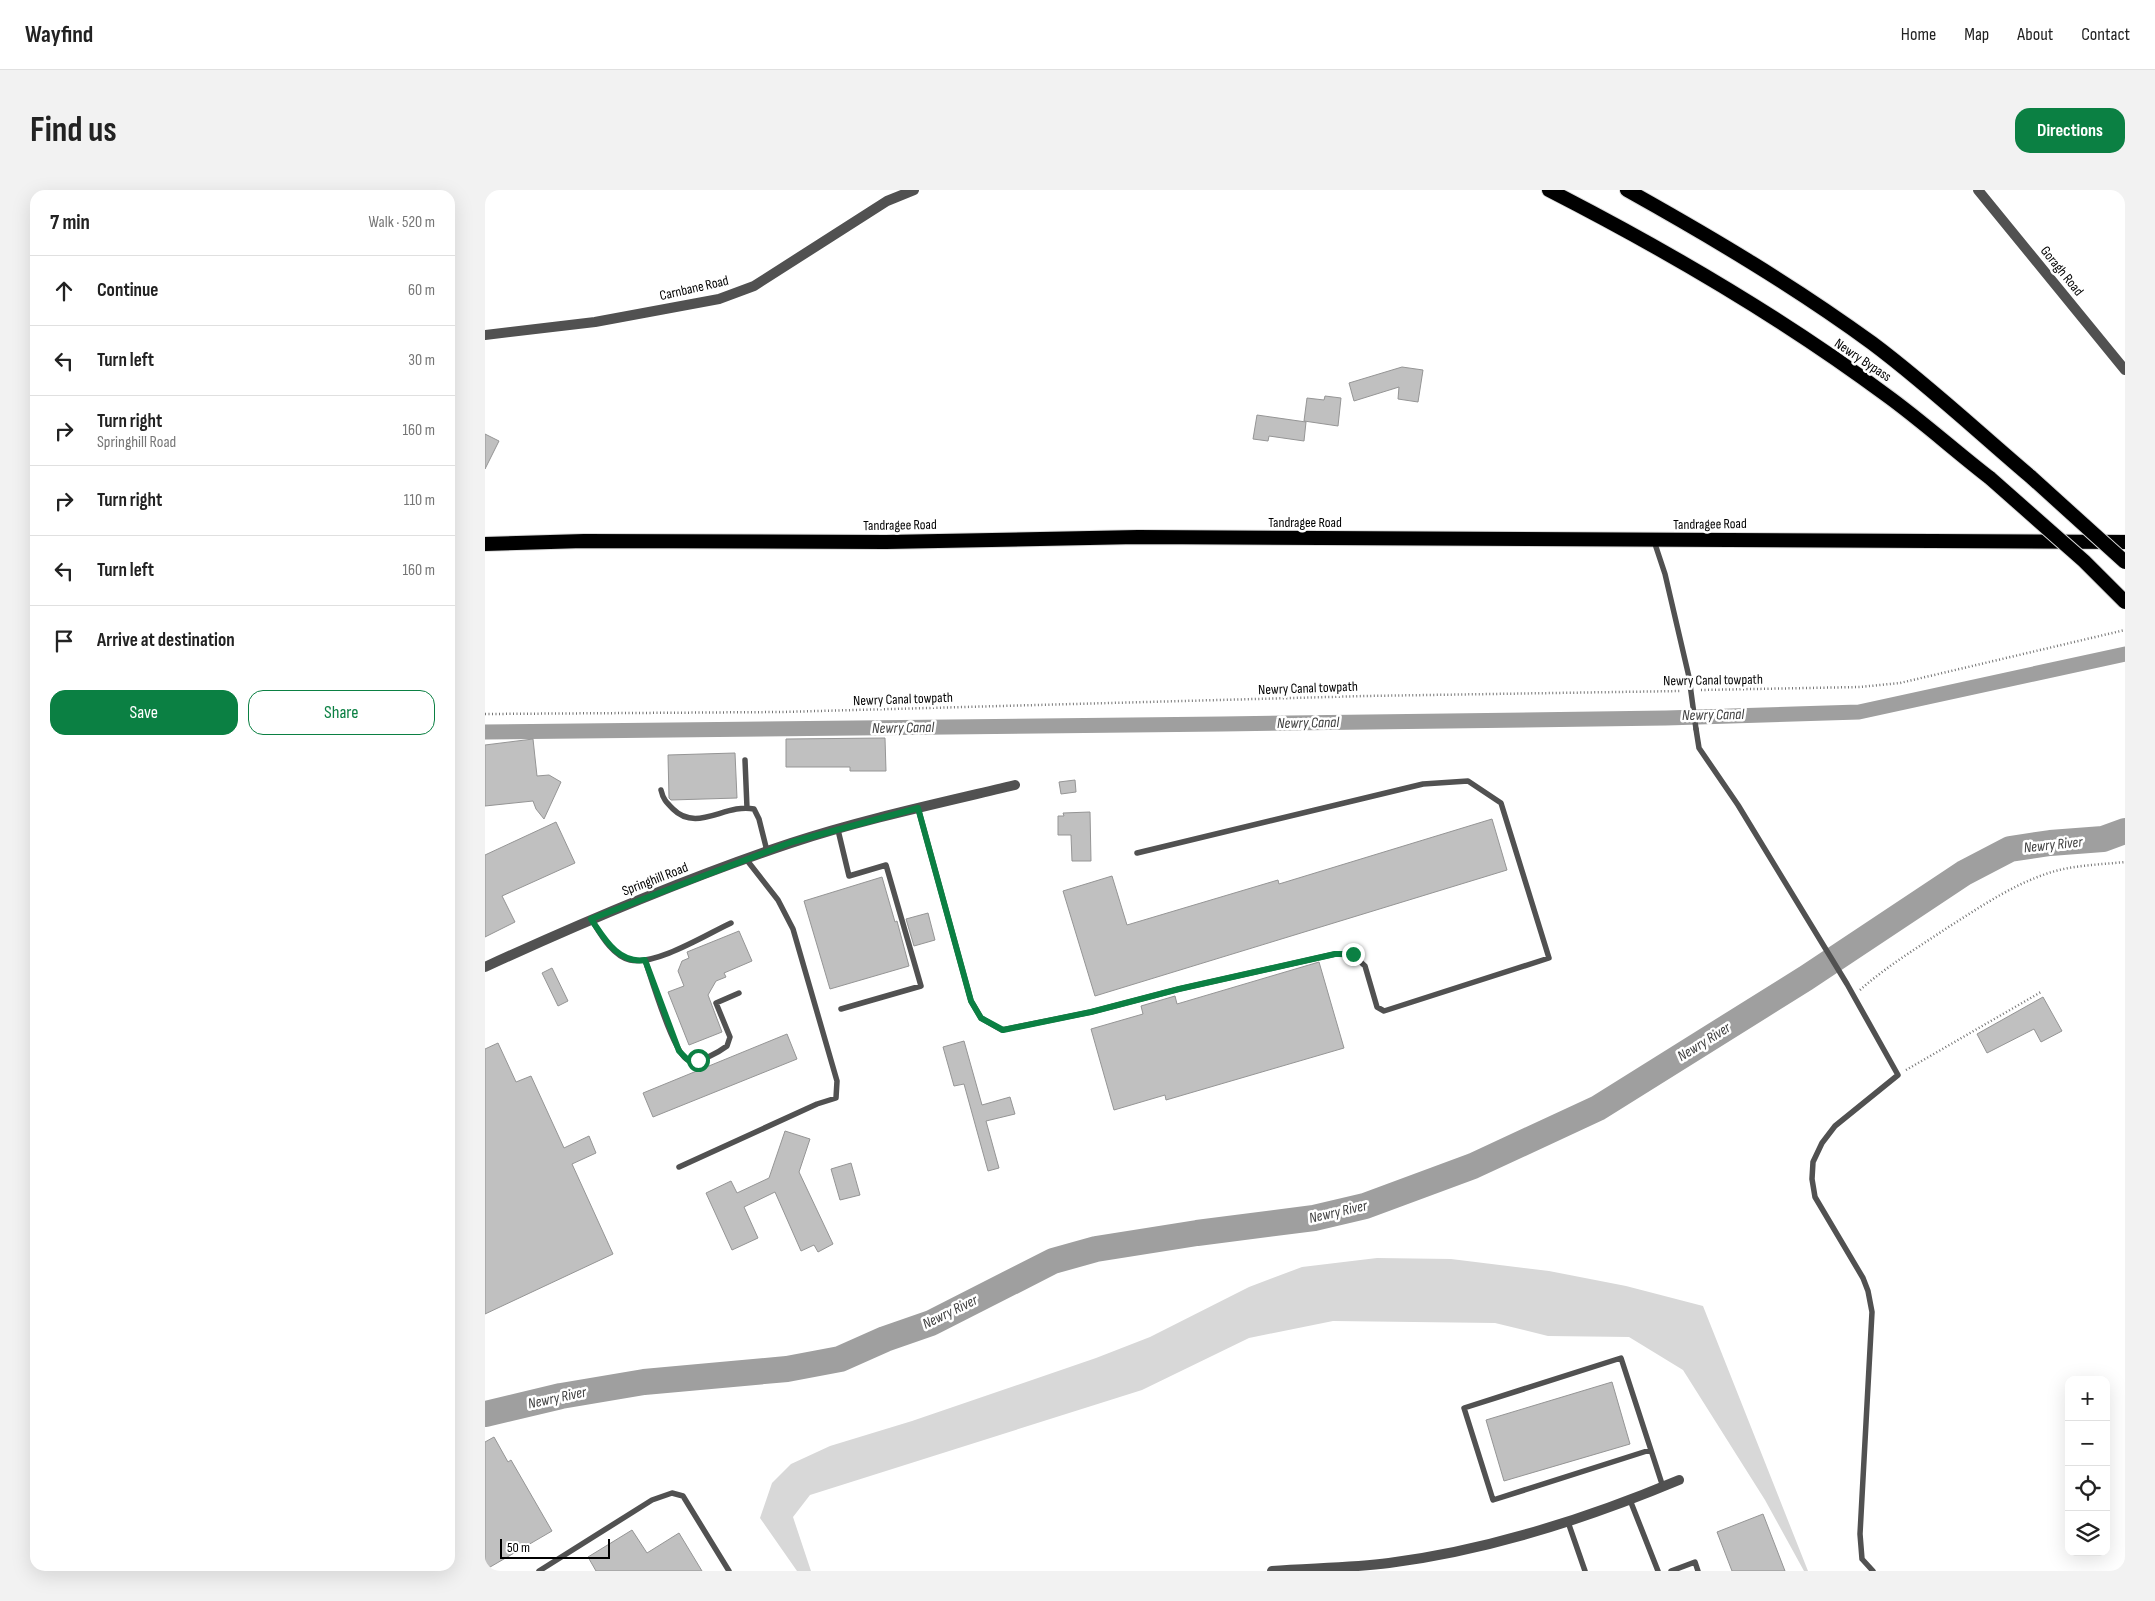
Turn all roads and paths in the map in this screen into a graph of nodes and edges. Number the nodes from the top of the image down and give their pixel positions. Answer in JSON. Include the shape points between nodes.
{"nodes":[{"id":1,"x":914,"y":190,"type":"edge"},
{"id":2,"x":1549,"y":190,"type":"edge"},
{"id":3,"x":1627,"y":190,"type":"edge"},
{"id":4,"x":1978,"y":190,"type":"edge"},
{"id":5,"x":485,"y":335,"type":"edge"},
{"id":6,"x":2125,"y":370,"type":"edge"},
{"id":7,"x":1653,"y":541,"type":"junction"},
{"id":8,"x":2125,"y":542,"type":"edge"},
{"id":9,"x":485,"y":544,"type":"edge"},
{"id":10,"x":2125,"y":562,"type":"edge"},
{"id":11,"x":2125,"y":602,"type":"edge"},
{"id":12,"x":2125,"y":630,"type":"edge"},
{"id":13,"x":1695,"y":690,"type":"dead end"},
{"id":14,"x":1685,"y":691,"type":"dead end"},
{"id":15,"x":485,"y":714,"type":"edge"},
{"id":16,"x":745,"y":760,"type":"dead end"},
{"id":17,"x":1015,"y":785,"type":"dead end"},
{"id":18,"x":661,"y":790,"type":"dead end"},
{"id":19,"x":747,"y":808,"type":"junction"},
{"id":20,"x":918,"y":808,"type":"junction"},
{"id":21,"x":838,"y":830,"type":"junction"},
{"id":22,"x":767,"y":851,"type":"junction"},
{"id":23,"x":1137,"y":853,"type":"dead end"},
{"id":24,"x":745,"y":859,"type":"junction"},
{"id":25,"x":2125,"y":862,"type":"edge"},
{"id":26,"x":591,"y":919,"type":"junction"},
{"id":27,"x":731,"y":923,"type":"dead end"},
{"id":28,"x":645,"y":960,"type":"junction"},
{"id":29,"x":485,"y":967,"type":"edge"},
{"id":30,"x":2041,"y":992,"type":"dead end"},
{"id":31,"x":739,"y":994,"type":"dead end"},
{"id":32,"x":1853,"y":996,"type":"junction"},
{"id":33,"x":841,"y":1009,"type":"dead end"},
{"id":34,"x":1898,"y":1075,"type":"junction"},
{"id":35,"x":679,"y":1167,"type":"dead end"},
{"id":36,"x":1650,"y":1450,"type":"junction"},
{"id":37,"x":1679,"y":1480,"type":"dead end"},
{"id":38,"x":1663,"y":1487,"type":"junction"},
{"id":39,"x":1630,"y":1500,"type":"junction"},
{"id":40,"x":1568,"y":1522,"type":"junction"},
{"id":41,"x":539,"y":1571,"type":"edge"},
{"id":42,"x":729,"y":1571,"type":"edge"},
{"id":43,"x":1272,"y":1571,"type":"edge"},
{"id":44,"x":1585,"y":1571,"type":"edge"},
{"id":45,"x":1658,"y":1571,"type":"edge"},
{"id":46,"x":1671,"y":1571,"type":"edge"},
{"id":47,"x":1699,"y":1571,"type":"edge"},
{"id":48,"x":1873,"y":1571,"type":"edge"}],
"edges":[{"from":1,"to":5,"type":"street","name":"Carnbane Road","via":[[887,202],[754,286],[719,298],[595,322]]},
{"from":2,"to":11,"type":"highway","name":"Newry Bypass","bridge":true,"via":[[1683,262],[1886,395],[1990,478]]},
{"from":3,"to":10,"type":"highway","name":"Newry Bypass","bridge":true,"via":[[1790,286],[1873,344],[2031,477]]},
{"from":4,"to":6,"type":"street","name":"Goragh Road"},
{"from":7,"to":8,"type":"highway","name":"Tandragee Road"},
{"from":7,"to":9,"type":"highway","name":"Tandragee Road","via":[[1138,537]]},
{"from":7,"to":32,"type":"lane","bridge":true,"via":[[1665,574],[1689,677],[1699,748],[1738,805]]},
{"from":12,"to":13,"type":"path","name":"Newry Canal towpath","via":[[1900,682],[1860,687]]},
{"from":14,"to":15,"type":"path","name":"Newry Canal towpath","via":[[782,712]]},
{"from":16,"to":19,"type":"lane"},
{"from":17,"to":20,"type":"street","name":"Springhill Road"},
{"from":18,"to":19,"type":"lane","via":[[663,799],[679,815],[692,820]]},
{"from":19,"to":22,"type":"lane","via":[[754,809],[759,819]]},
{"from":20,"to":21,"type":"street","name":"Springhill Road"},
{"from":20,"to":23,"type":"lane","via":[[971,1001],[981,1018],[1003,1030],[1335,954],[1353,954],[1365,966],[1377,1007],[1384,1011],[1549,958],[1501,803],[1468,782],[1423,784]]},
{"from":21,"to":22,"type":"street","name":"Springhill Road"},
{"from":21,"to":33,"type":"lane","via":[[849,876],[886,865],[921,986]]},
{"from":22,"to":24,"type":"street","name":"Springhill Road"},
{"from":24,"to":26,"type":"street","name":"Springhill Road"},
{"from":24,"to":35,"type":"lane","via":[[778,900],[793,928],[837,1081],[837,1098],[817,1104]]},
{"from":25,"to":32,"type":"path","via":[[2064,869],[2025,882],[1914,949]]},
{"from":26,"to":28,"type":"lane","via":[[618,954],[629,960]]},
{"from":26,"to":29,"type":"street","name":"Springhill Road"},
{"from":27,"to":28,"type":"lane"},
{"from":28,"to":31,"type":"lane","via":[[674,1041],[682,1056],[689,1061],[727,1046],[730,1037],[715,1003]]},
{"from":30,"to":34,"type":"path"},
{"from":32,"to":34,"type":"lane"},
{"from":34,"to":48,"type":"lane","via":[[1835,1126],[1822,1143],[1812,1171],[1815,1197],[1863,1278],[1871,1302],[1860,1534],[1862,1559]]},
{"from":36,"to":36,"type":"lane","via":[[1621,1358],[1464,1408],[1493,1500]]},
{"from":36,"to":38,"type":"lane"},
{"from":37,"to":38,"type":"street"},
{"from":38,"to":39,"type":"street"},
{"from":39,"to":40,"type":"street"},
{"from":39,"to":45,"type":"lane"},
{"from":40,"to":43,"type":"street","via":[[1506,1541],[1388,1563]]},
{"from":40,"to":44,"type":"lane"},
{"from":41,"to":42,"type":"lane","via":[[651,1500],[671,1493],[683,1496]]},
{"from":46,"to":47,"type":"lane","via":[[1695,1562]]}]}
